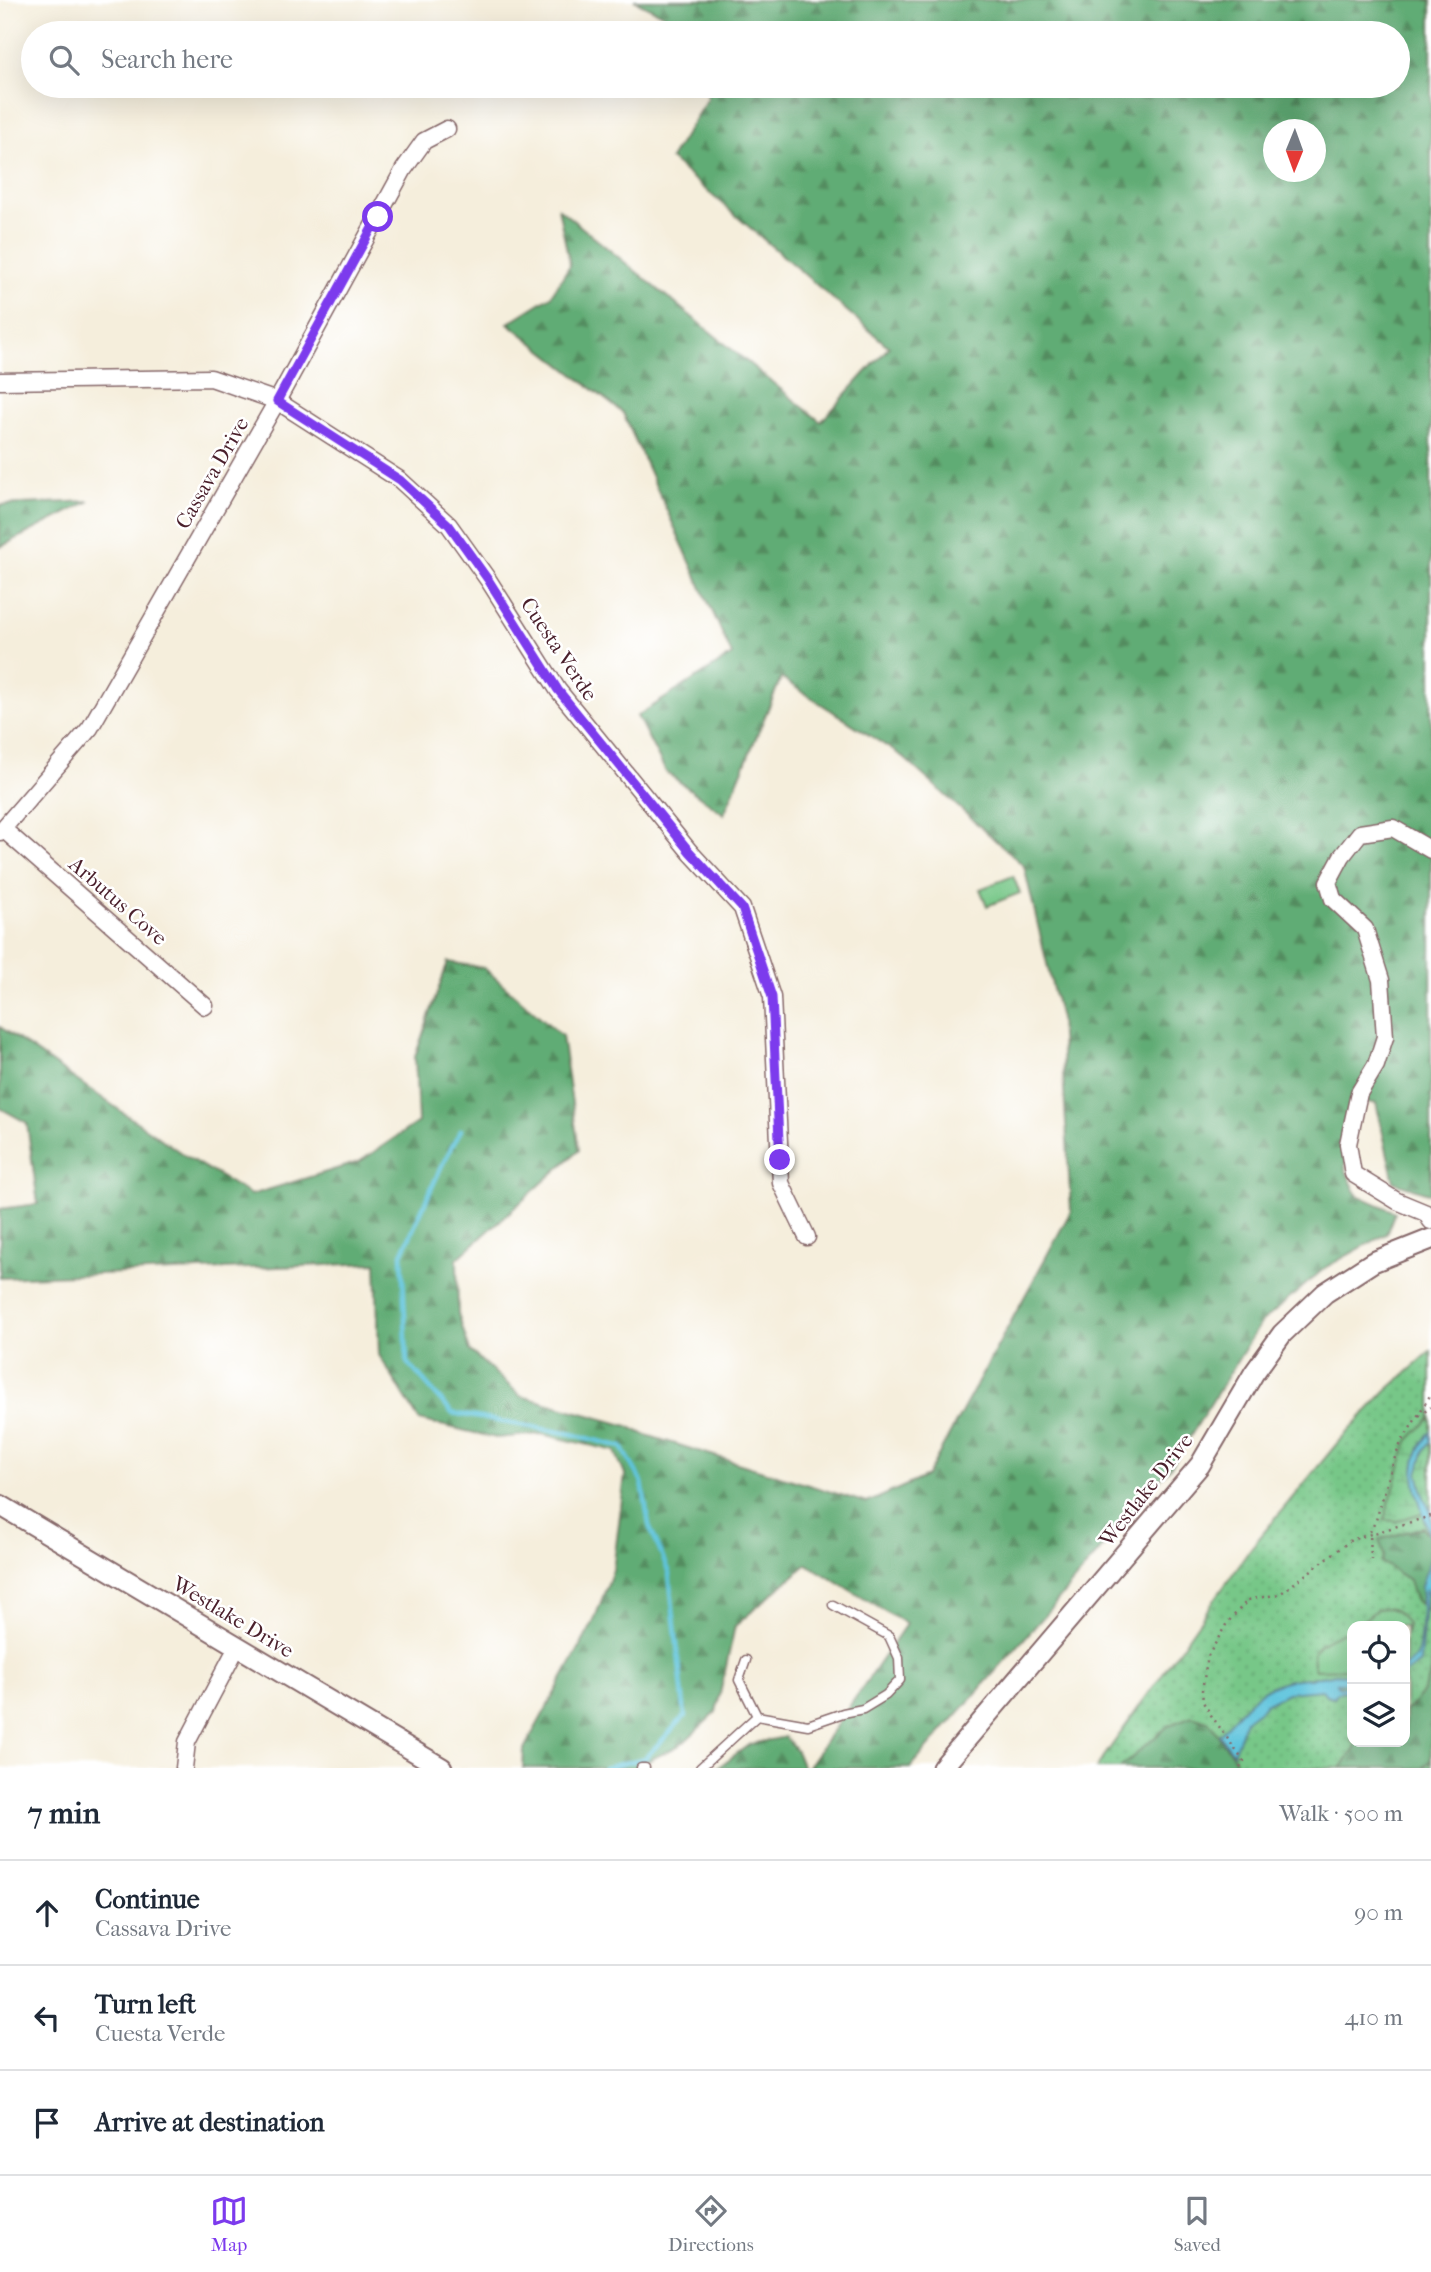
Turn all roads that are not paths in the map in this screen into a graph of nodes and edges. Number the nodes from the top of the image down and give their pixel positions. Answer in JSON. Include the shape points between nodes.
{"nodes":[{"id":1,"x":447,"y":129,"type":"dead end"},
{"id":2,"x":0,"y":381,"type":"edge"},
{"id":3,"x":277,"y":401,"type":"junction"},
{"id":4,"x":1,"y":831,"type":"edge"},
{"id":5,"x":1431,"y":850,"type":"edge"},
{"id":6,"x":205,"y":1006,"type":"dead end"},
{"id":7,"x":1431,"y":1221,"type":"edge"},
{"id":8,"x":807,"y":1237,"type":"dead end"},
{"id":9,"x":1431,"y":1240,"type":"edge"},
{"id":10,"x":0,"y":1505,"type":"edge"},
{"id":11,"x":834,"y":1605,"type":"dead end"},
{"id":12,"x":237,"y":1647,"type":"junction"},
{"id":13,"x":746,"y":1660,"type":"dead end"},
{"id":14,"x":757,"y":1716,"type":"junction"},
{"id":15,"x":184,"y":1768,"type":"edge"},
{"id":16,"x":442,"y":1768,"type":"edge"},
{"id":17,"x":700,"y":1768,"type":"edge"},
{"id":18,"x":942,"y":1768,"type":"edge"}],
"edges":[{"from":1,"to":3,"type":"street","name":"Cassava Drive","via":[[424,141],[404,169]]},
{"from":2,"to":3,"type":"street","name":"Cuesta Verde","via":[[211,378]]},
{"from":3,"to":4,"type":"street","name":"Cassava Drive","via":[[90,728]]},
{"from":3,"to":8,"type":"street","name":"Cuesta Verde","via":[[400,480],[449,525],[558,690],[690,852],[742,908],[772,997],[781,1183]]},
{"from":4,"to":6,"type":"street","name":"Arbutus Cove"},
{"from":5,"to":7,"type":"street","via":[[1393,828],[1360,833],[1328,882],[1333,899],[1365,929],[1381,980],[1385,1037],[1376,1065],[1359,1093],[1348,1144],[1353,1174],[1426,1213]]},
{"from":9,"to":18,"type":"street","name":"Westlake Drive","via":[[1373,1262],[1325,1293],[1282,1334],[1200,1465]]},
{"from":10,"to":12,"type":"street","name":"Westlake Drive"},
{"from":11,"to":14,"type":"lane","via":[[889,1636],[899,1658],[900,1680],[863,1709],[808,1725]]},
{"from":12,"to":15,"type":"street","via":[[187,1742]]},
{"from":12,"to":16,"type":"street","name":"Westlake Drive"},
{"from":13,"to":14,"type":"lane","via":[[739,1680]]},
{"from":14,"to":17,"type":"lane"}]}
